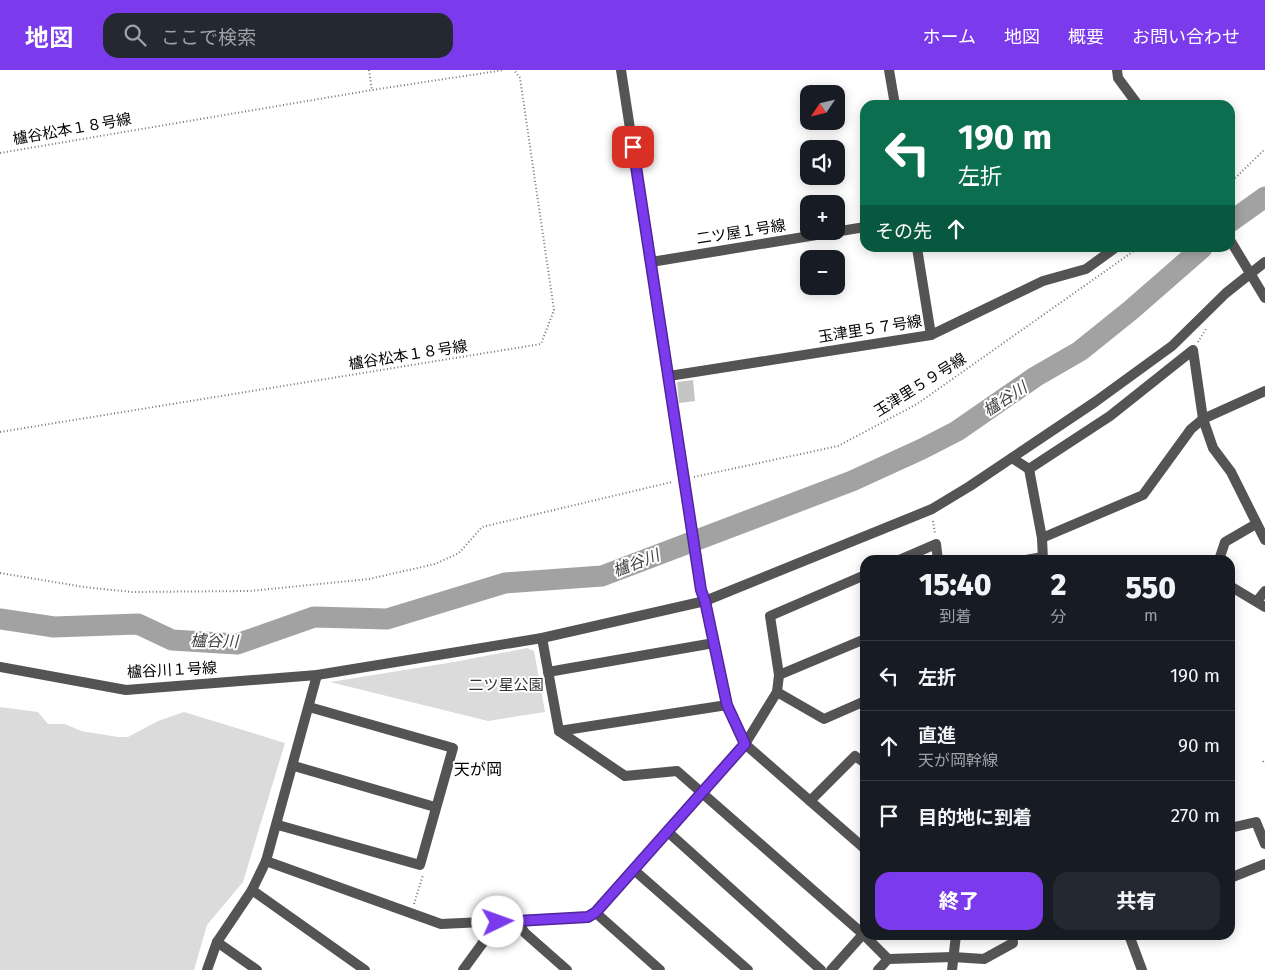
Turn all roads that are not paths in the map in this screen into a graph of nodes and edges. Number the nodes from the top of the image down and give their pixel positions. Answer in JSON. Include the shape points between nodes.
{"nodes":[{"id":1,"x":622,"y":70,"type":"edge"},
{"id":2,"x":889,"y":70,"type":"edge"},
{"id":3,"x":1117,"y":70,"type":"edge"},
{"id":4,"x":894,"y":100,"type":"edge"},
{"id":5,"x":1134,"y":100,"type":"edge"},
{"id":6,"x":860,"y":228,"type":"edge"},
{"id":7,"x":1235,"y":249,"type":"edge"},
{"id":8,"x":918,"y":252,"type":"edge"},
{"id":9,"x":1109,"y":252,"type":"edge"},
{"id":10,"x":651,"y":262,"type":"junction"},
{"id":11,"x":1265,"y":262,"type":"edge"},
{"id":12,"x":1247,"y":269,"type":"junction"},
{"id":13,"x":1265,"y":298,"type":"edge"},
{"id":14,"x":932,"y":334,"type":"junction"},
{"id":15,"x":669,"y":376,"type":"junction"},
{"id":16,"x":1265,"y":391,"type":"edge"},
{"id":17,"x":1203,"y":419,"type":"junction"},
{"id":18,"x":1012,"y":458,"type":"junction"},
{"id":19,"x":1029,"y":469,"type":"junction"},
{"id":20,"x":1256,"y":524,"type":"junction"},
{"id":21,"x":1042,"y":538,"type":"junction"},
{"id":22,"x":1265,"y":540,"type":"edge"},
{"id":23,"x":910,"y":555,"type":"edge"},
{"id":24,"x":937,"y":555,"type":"edge"},
{"id":25,"x":1043,"y":555,"type":"edge"},
{"id":26,"x":1221,"y":555,"type":"edge"},
{"id":27,"x":860,"y":577,"type":"edge"},
{"id":28,"x":1235,"y":589,"type":"edge"},
{"id":29,"x":1265,"y":591,"type":"edge"},
{"id":30,"x":705,"y":601,"type":"junction"},
{"id":31,"x":1261,"y":604,"type":"edge"},
{"id":32,"x":542,"y":638,"type":"junction"},
{"id":33,"x":860,"y":640,"type":"edge"},
{"id":34,"x":714,"y":643,"type":"junction"},
{"id":35,"x":0,"y":667,"type":"edge"},
{"id":36,"x":548,"y":672,"type":"junction"},
{"id":37,"x":317,"y":675,"type":"junction"},
{"id":38,"x":779,"y":675,"type":"junction"},
{"id":39,"x":777,"y":692,"type":"junction"},
{"id":40,"x":860,"y":704,"type":"edge"},
{"id":41,"x":727,"y":705,"type":"junction"},
{"id":42,"x":310,"y":707,"type":"junction"},
{"id":43,"x":558,"y":730,"type":"junction"},
{"id":44,"x":745,"y":744,"type":"junction"},
{"id":45,"x":860,"y":760,"type":"edge"},
{"id":46,"x":294,"y":766,"type":"junction"},
{"id":47,"x":702,"y":793,"type":"junction"},
{"id":48,"x":810,"y":801,"type":"junction"},
{"id":49,"x":436,"y":807,"type":"junction"},
{"id":50,"x":278,"y":825,"type":"junction"},
{"id":51,"x":1235,"y":827,"type":"edge"},
{"id":52,"x":668,"y":832,"type":"junction"},
{"id":53,"x":1265,"y":844,"type":"edge"},
{"id":54,"x":860,"y":845,"type":"edge"},
{"id":55,"x":266,"y":861,"type":"junction"},
{"id":56,"x":1265,"y":864,"type":"edge"},
{"id":57,"x":634,"y":870,"type":"junction"},
{"id":58,"x":1235,"y":876,"type":"edge"},
{"id":59,"x":252,"y":890,"type":"junction"},
{"id":60,"x":596,"y":912,"type":"junction"},
{"id":61,"x":517,"y":921,"type":"junction"},
{"id":62,"x":498,"y":922,"type":"junction"},
{"id":63,"x":860,"y":930,"type":"edge"},
{"id":64,"x":860,"y":937,"type":"edge"},
{"id":65,"x":870,"y":940,"type":"edge"},
{"id":66,"x":956,"y":940,"type":"edge"},
{"id":67,"x":1013,"y":940,"type":"edge"},
{"id":68,"x":1131,"y":940,"type":"edge"},
{"id":69,"x":217,"y":942,"type":"junction"},
{"id":70,"x":954,"y":957,"type":"junction"},
{"id":71,"x":888,"y":959,"type":"junction"},
{"id":72,"x":468,"y":968,"type":"edge"},
{"id":73,"x":745,"y":969,"type":"edge"},
{"id":74,"x":207,"y":970,"type":"edge"},
{"id":75,"x":257,"y":970,"type":"edge"},
{"id":76,"x":365,"y":970,"type":"edge"},
{"id":77,"x":567,"y":970,"type":"edge"},
{"id":78,"x":660,"y":970,"type":"edge"},
{"id":79,"x":821,"y":970,"type":"edge"},
{"id":80,"x":831,"y":970,"type":"edge"},
{"id":81,"x":878,"y":970,"type":"edge"},
{"id":82,"x":952,"y":970,"type":"edge"},
{"id":83,"x":1142,"y":970,"type":"edge"}],
"edges":[{"from":1,"to":10,"type":"street"},
{"from":2,"to":4,"type":"street"},
{"from":3,"to":5,"type":"street","via":[[1118,78]]},
{"from":6,"to":10,"type":"street","name":"二ツ屋１号線"},
{"from":7,"to":12,"type":"street"},
{"from":8,"to":14,"type":"street"},
{"from":9,"to":14,"type":"street","name":"玉津里５７号線","via":[[1086,269],[1043,281]]},
{"from":10,"to":15,"type":"street"},
{"from":11,"to":12,"type":"street","name":"櫨谷川１号線"},
{"from":12,"to":13,"type":"street"},
{"from":12,"to":18,"type":"street","name":"櫨谷川１号線","via":[[1172,346]]},
{"from":14,"to":15,"type":"street","name":"玉津里５７号線"},
{"from":15,"to":30,"type":"street"},
{"from":16,"to":17,"type":"street"},
{"from":17,"to":19,"type":"street","via":[[1193,350],[1110,416]]},
{"from":17,"to":20,"type":"street","via":[[1213,448],[1231,472]]},
{"from":17,"to":21,"type":"street","via":[[1191,429],[1143,495]]},
{"from":18,"to":19,"type":"street"},
{"from":18,"to":30,"type":"street","name":"櫨谷川１号線","via":[[932,509]]},
{"from":19,"to":21,"type":"street"},
{"from":20,"to":22,"type":"street"},
{"from":20,"to":26,"type":"street","via":[[1225,542]]},
{"from":21,"to":25,"type":"street"},
{"from":23,"to":24,"type":"street","via":[[936,544]]},
{"from":27,"to":38,"type":"street","via":[[770,616]]},
{"from":28,"to":31,"type":"street"},
{"from":29,"to":31,"type":"street"},
{"from":30,"to":32,"type":"street","name":"櫨谷川１号線"},
{"from":30,"to":34,"type":"street"},
{"from":32,"to":36,"type":"street"},
{"from":32,"to":37,"type":"street","name":"櫨谷川１号線"},
{"from":33,"to":38,"type":"street"},
{"from":34,"to":36,"type":"street"},
{"from":34,"to":41,"type":"street"},
{"from":35,"to":37,"type":"street","name":"櫨谷川１号線","via":[[126,690]]},
{"from":36,"to":43,"type":"street"},
{"from":37,"to":42,"type":"street"},
{"from":38,"to":39,"type":"street"},
{"from":39,"to":40,"type":"street","via":[[824,719]]},
{"from":39,"to":44,"type":"street"},
{"from":41,"to":43,"type":"street"},
{"from":41,"to":44,"type":"street"},
{"from":42,"to":46,"type":"street"},
{"from":42,"to":49,"type":"street","via":[[453,748]]},
{"from":43,"to":47,"type":"street","via":[[625,776],[677,771]]},
{"from":44,"to":47,"type":"street"},
{"from":44,"to":48,"type":"street"},
{"from":45,"to":48,"type":"street","via":[[856,756]]},
{"from":46,"to":49,"type":"street"},
{"from":46,"to":50,"type":"street"},
{"from":47,"to":52,"type":"street"},
{"from":47,"to":63,"type":"street"},
{"from":48,"to":54,"type":"street"},
{"from":49,"to":50,"type":"street","via":[[420,865]]},
{"from":50,"to":55,"type":"street"},
{"from":51,"to":53,"type":"street","via":[[1256,822]]},
{"from":52,"to":57,"type":"street"},
{"from":52,"to":79,"type":"street"},
{"from":55,"to":59,"type":"street"},
{"from":55,"to":62,"type":"street","via":[[441,924]]},
{"from":56,"to":58,"type":"street"},
{"from":57,"to":60,"type":"street"},
{"from":57,"to":73,"type":"street"},
{"from":59,"to":69,"type":"street"},
{"from":59,"to":76,"type":"street"},
{"from":60,"to":61,"type":"street","via":[[588,917]]},
{"from":60,"to":78,"type":"street"},
{"from":61,"to":62,"type":"street"},
{"from":61,"to":77,"type":"street","via":[[525,933]]},
{"from":62,"to":72,"type":"street"},
{"from":64,"to":80,"type":"street"},
{"from":65,"to":71,"type":"street"},
{"from":66,"to":70,"type":"street"},
{"from":67,"to":70,"type":"street","via":[[984,959]]},
{"from":68,"to":83,"type":"street"},
{"from":69,"to":74,"type":"street"},
{"from":69,"to":75,"type":"street"},
{"from":70,"to":71,"type":"street"},
{"from":70,"to":82,"type":"street"},
{"from":71,"to":81,"type":"street"}]}
